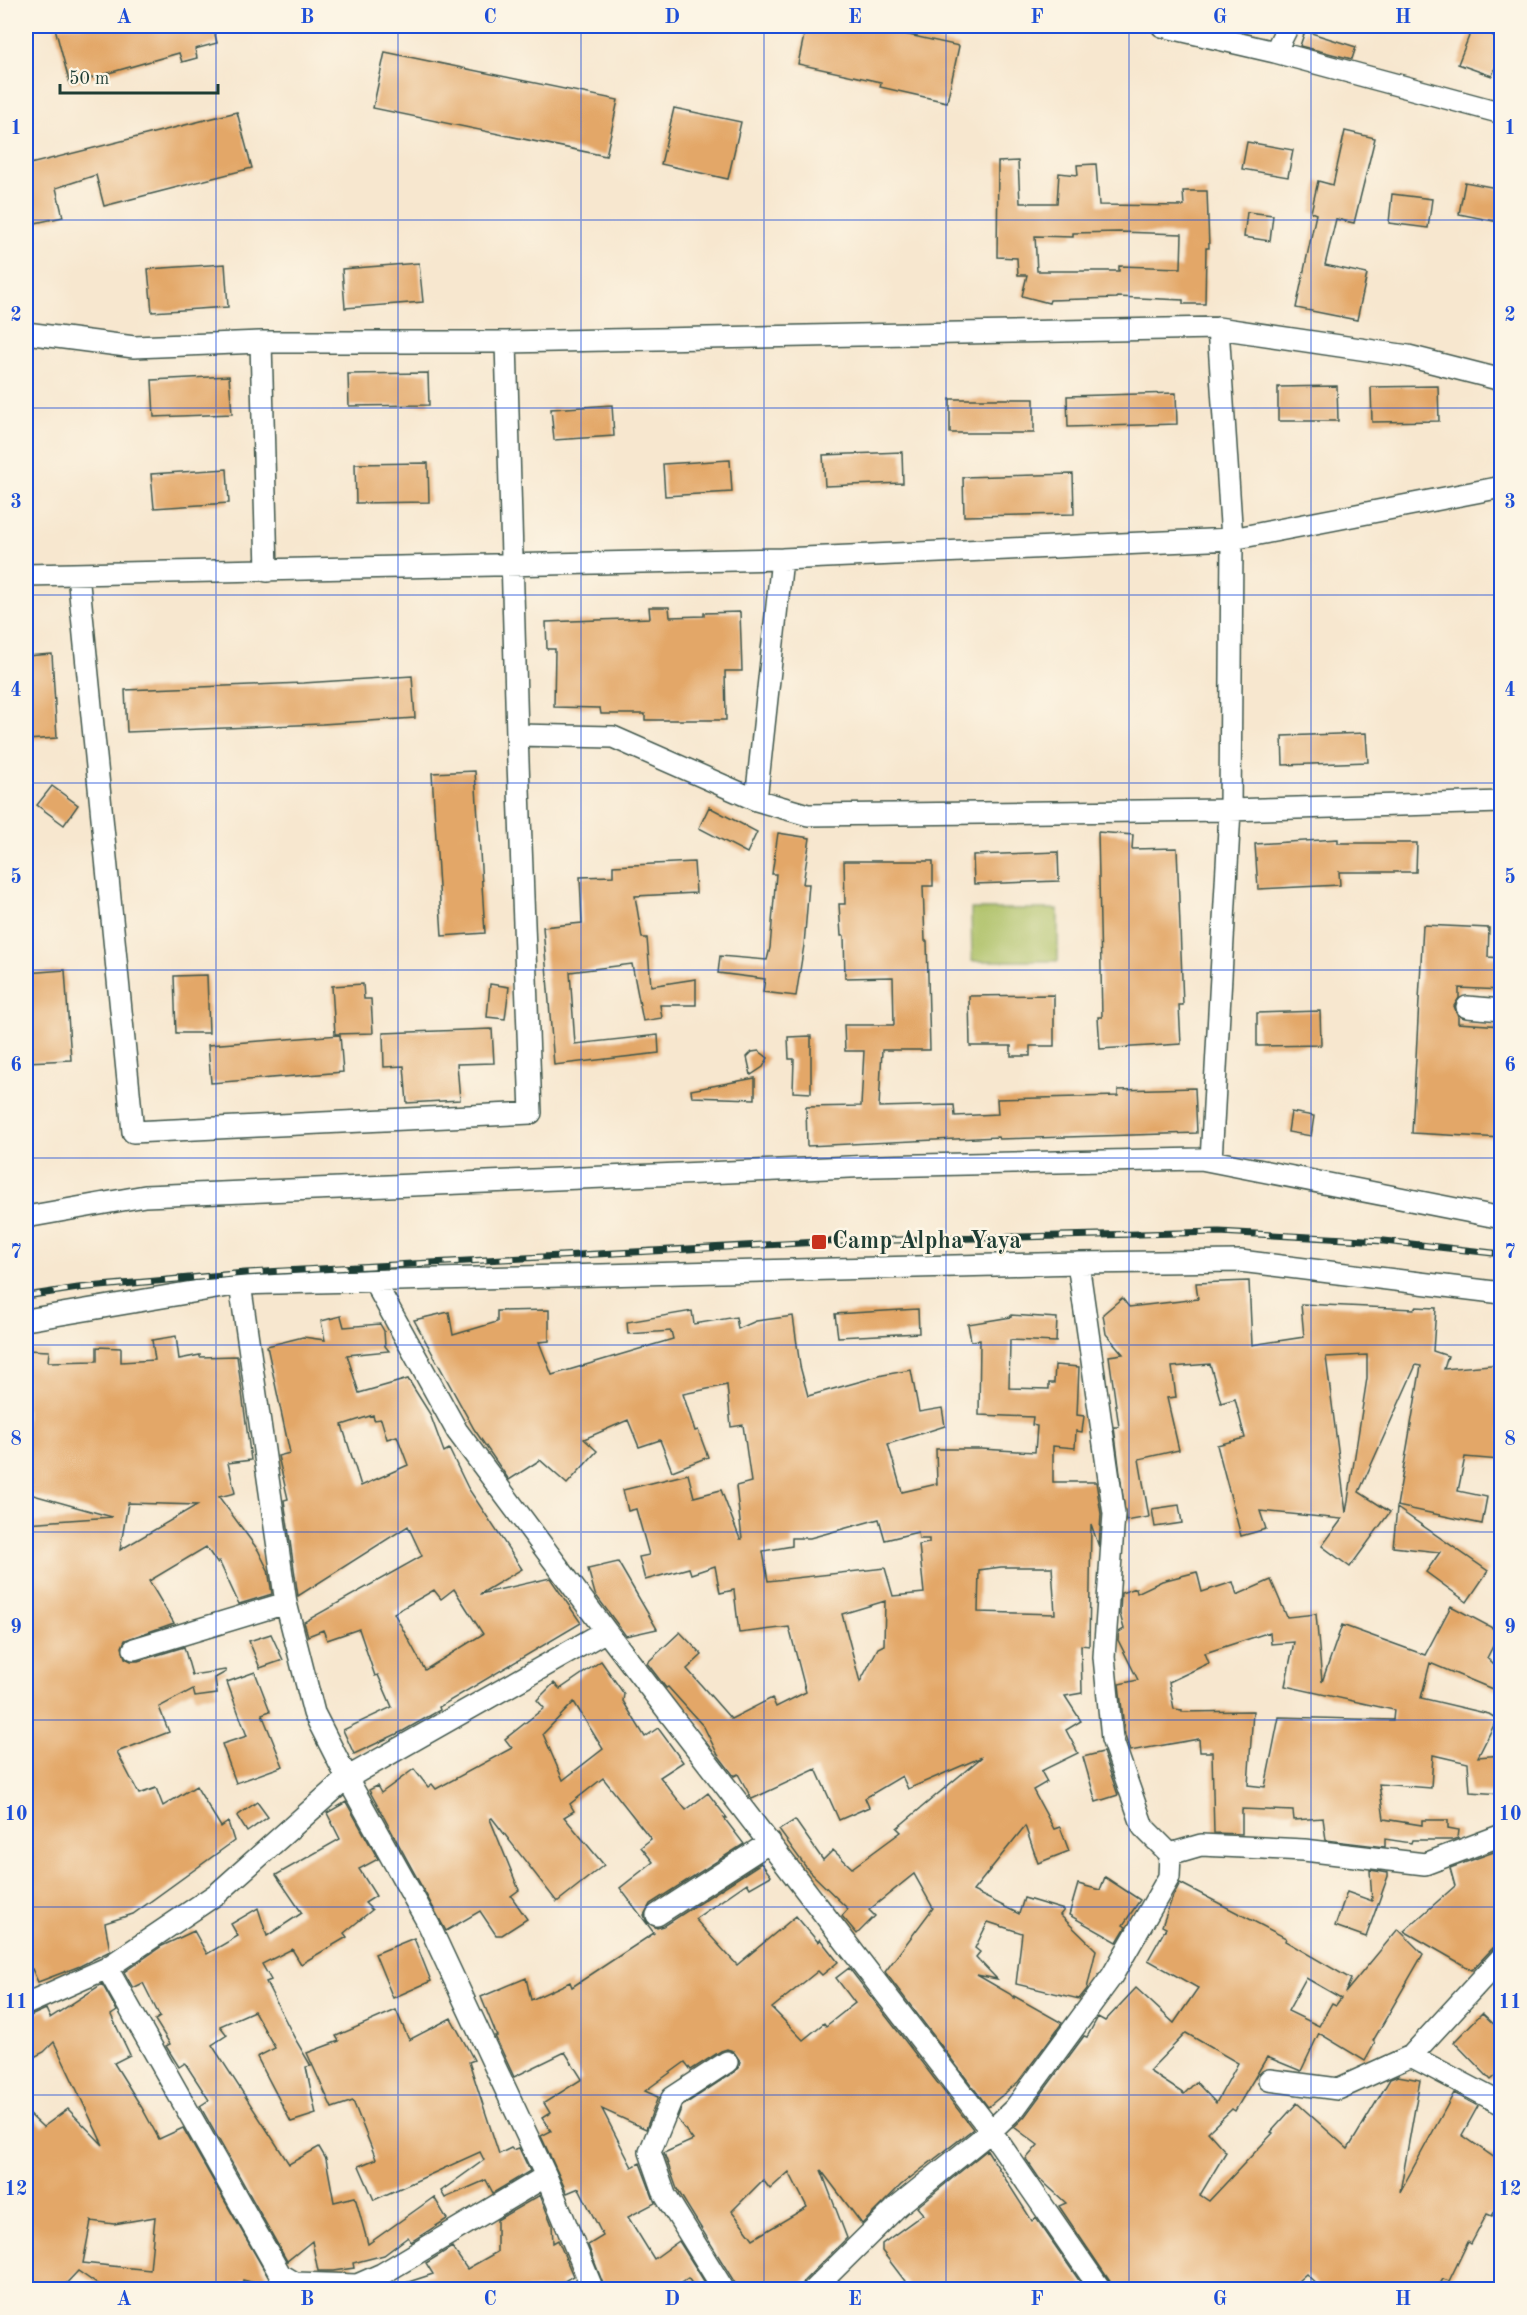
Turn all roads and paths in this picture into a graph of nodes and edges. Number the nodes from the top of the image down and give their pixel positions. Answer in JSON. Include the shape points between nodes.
{"nodes":[{"id":1,"x":1162,"y":26,"type":"edge"},
{"id":2,"x":1288,"y":26,"type":"edge"},
{"id":3,"x":1275,"y":52,"type":"junction"},
{"id":4,"x":1501,"y":111,"type":"edge"},
{"id":5,"x":1218,"y":328,"type":"junction"},
{"id":6,"x":26,"y":333,"type":"edge"},
{"id":7,"x":261,"y":342,"type":"junction"},
{"id":8,"x":506,"y":342,"type":"junction"},
{"id":9,"x":1502,"y":380,"type":"edge"},
{"id":10,"x":1502,"y":486,"type":"edge"},
{"id":11,"x":1232,"y":539,"type":"junction"},
{"id":12,"x":782,"y":559,"type":"junction"},
{"id":13,"x":512,"y":566,"type":"junction"},
{"id":14,"x":267,"y":571,"type":"junction"},
{"id":15,"x":78,"y":574,"type":"junction"},
{"id":16,"x":26,"y":575,"type":"edge"},
{"id":17,"x":517,"y":735,"type":"junction"},
{"id":18,"x":756,"y":800,"type":"junction"},
{"id":19,"x":1502,"y":802,"type":"edge"},
{"id":20,"x":1230,"y":810,"type":"junction"},
{"id":21,"x":1467,"y":1007,"type":"dead end"},
{"id":22,"x":1502,"y":1010,"type":"edge"},
{"id":23,"x":1211,"y":1161,"type":"junction"},
{"id":24,"x":26,"y":1217,"type":"edge"},
{"id":25,"x":1502,"y":1218,"type":"edge"},
{"id":26,"x":1078,"y":1263,"type":"junction"},
{"id":27,"x":374,"y":1281,"type":"junction"},
{"id":28,"x":240,"y":1284,"type":"junction"},
{"id":29,"x":1502,"y":1293,"type":"edge"},
{"id":30,"x":26,"y":1320,"type":"edge"},
{"id":31,"x":286,"y":1603,"type":"junction"},
{"id":32,"x":606,"y":1630,"type":"junction"},
{"id":33,"x":134,"y":1649,"type":"dead end"},
{"id":34,"x":347,"y":1778,"type":"junction"},
{"id":35,"x":1502,"y":1835,"type":"edge"},
{"id":36,"x":770,"y":1842,"type":"junction"},
{"id":37,"x":1170,"y":1854,"type":"junction"},
{"id":38,"x":657,"y":1915,"type":"dead end"},
{"id":39,"x":1502,"y":1957,"type":"edge"},
{"id":40,"x":107,"y":1968,"type":"junction"},
{"id":41,"x":26,"y":2004,"type":"edge"},
{"id":42,"x":1411,"y":2056,"type":"junction"},
{"id":43,"x":726,"y":2062,"type":"dead end"},
{"id":44,"x":1269,"y":2080,"type":"dead end"},
{"id":45,"x":1502,"y":2104,"type":"edge"},
{"id":46,"x":991,"y":2131,"type":"junction"},
{"id":47,"x":546,"y":2175,"type":"junction"},
{"id":48,"x":593,"y":2289,"type":"edge"},
{"id":49,"x":724,"y":2289,"type":"edge"},
{"id":50,"x":813,"y":2289,"type":"edge"},
{"id":51,"x":1101,"y":2289,"type":"edge"}],
"edges":[{"from":1,"to":3,"type":"street"},
{"from":2,"to":3,"type":"street"},
{"from":3,"to":4,"type":"street"},
{"from":5,"to":8,"type":"street"},
{"from":5,"to":9,"type":"street","via":[[1408,356]]},
{"from":5,"to":11,"type":"street"},
{"from":6,"to":7,"type":"street","via":[[134,347]]},
{"from":7,"to":8,"type":"street"},
{"from":7,"to":14,"type":"street"},
{"from":8,"to":13,"type":"street"},
{"from":10,"to":11,"type":"street"},
{"from":11,"to":12,"type":"street"},
{"from":11,"to":20,"type":"street"},
{"from":12,"to":13,"type":"street"},
{"from":12,"to":18,"type":"street"},
{"from":13,"to":14,"type":"street"},
{"from":13,"to":17,"type":"street"},
{"from":14,"to":15,"type":"street"},
{"from":15,"to":16,"type":"street"},
{"from":15,"to":17,"type":"street","via":[[133,1132],[531,1113]]},
{"from":17,"to":18,"type":"street","via":[[613,737]]},
{"from":18,"to":20,"type":"street","via":[[808,815]]},
{"from":19,"to":20,"type":"street"},
{"from":20,"to":23,"type":"street"},
{"from":21,"to":22,"type":"street"},
{"from":23,"to":24,"type":"street","via":[[874,1166],[145,1196]]},
{"from":23,"to":25,"type":"street"},
{"from":26,"to":27,"type":"street"},
{"from":26,"to":29,"type":"street","via":[[1240,1262]]},
{"from":26,"to":37,"type":"street","via":[[1114,1514],[1104,1657],[1112,1739],[1143,1827]]},
{"from":27,"to":28,"type":"street"},
{"from":27,"to":32,"type":"street","via":[[457,1431]]},
{"from":28,"to":30,"type":"street"},
{"from":28,"to":31,"type":"street"},
{"from":31,"to":33,"type":"street"},
{"from":31,"to":34,"type":"street","via":[[314,1713]]},
{"from":32,"to":34,"type":"street"},
{"from":32,"to":36,"type":"street"},
{"from":34,"to":40,"type":"street","via":[[218,1893]]},
{"from":34,"to":47,"type":"street","via":[[429,1925]]},
{"from":35,"to":37,"type":"street","via":[[1425,1864],[1304,1850],[1201,1845]]},
{"from":36,"to":38,"type":"street"},
{"from":36,"to":46,"type":"street"},
{"from":37,"to":46,"type":"street","via":[[1169,1877],[1112,1976],[1015,2108]]},
{"from":39,"to":42,"type":"street"},
{"from":40,"to":41,"type":"street"},
{"from":40,"to":47,"type":"street","via":[[256,2234],[280,2274],[295,2283],[357,2284],[382,2274]]},
{"from":42,"to":44,"type":"street","via":[[1338,2089]]},
{"from":42,"to":45,"type":"street"},
{"from":43,"to":49,"type":"street","via":[[672,2098],[650,2152],[665,2195]]},
{"from":46,"to":50,"type":"street","via":[[899,2205]]},
{"from":46,"to":51,"type":"street"},
{"from":47,"to":48,"type":"street"}]}
